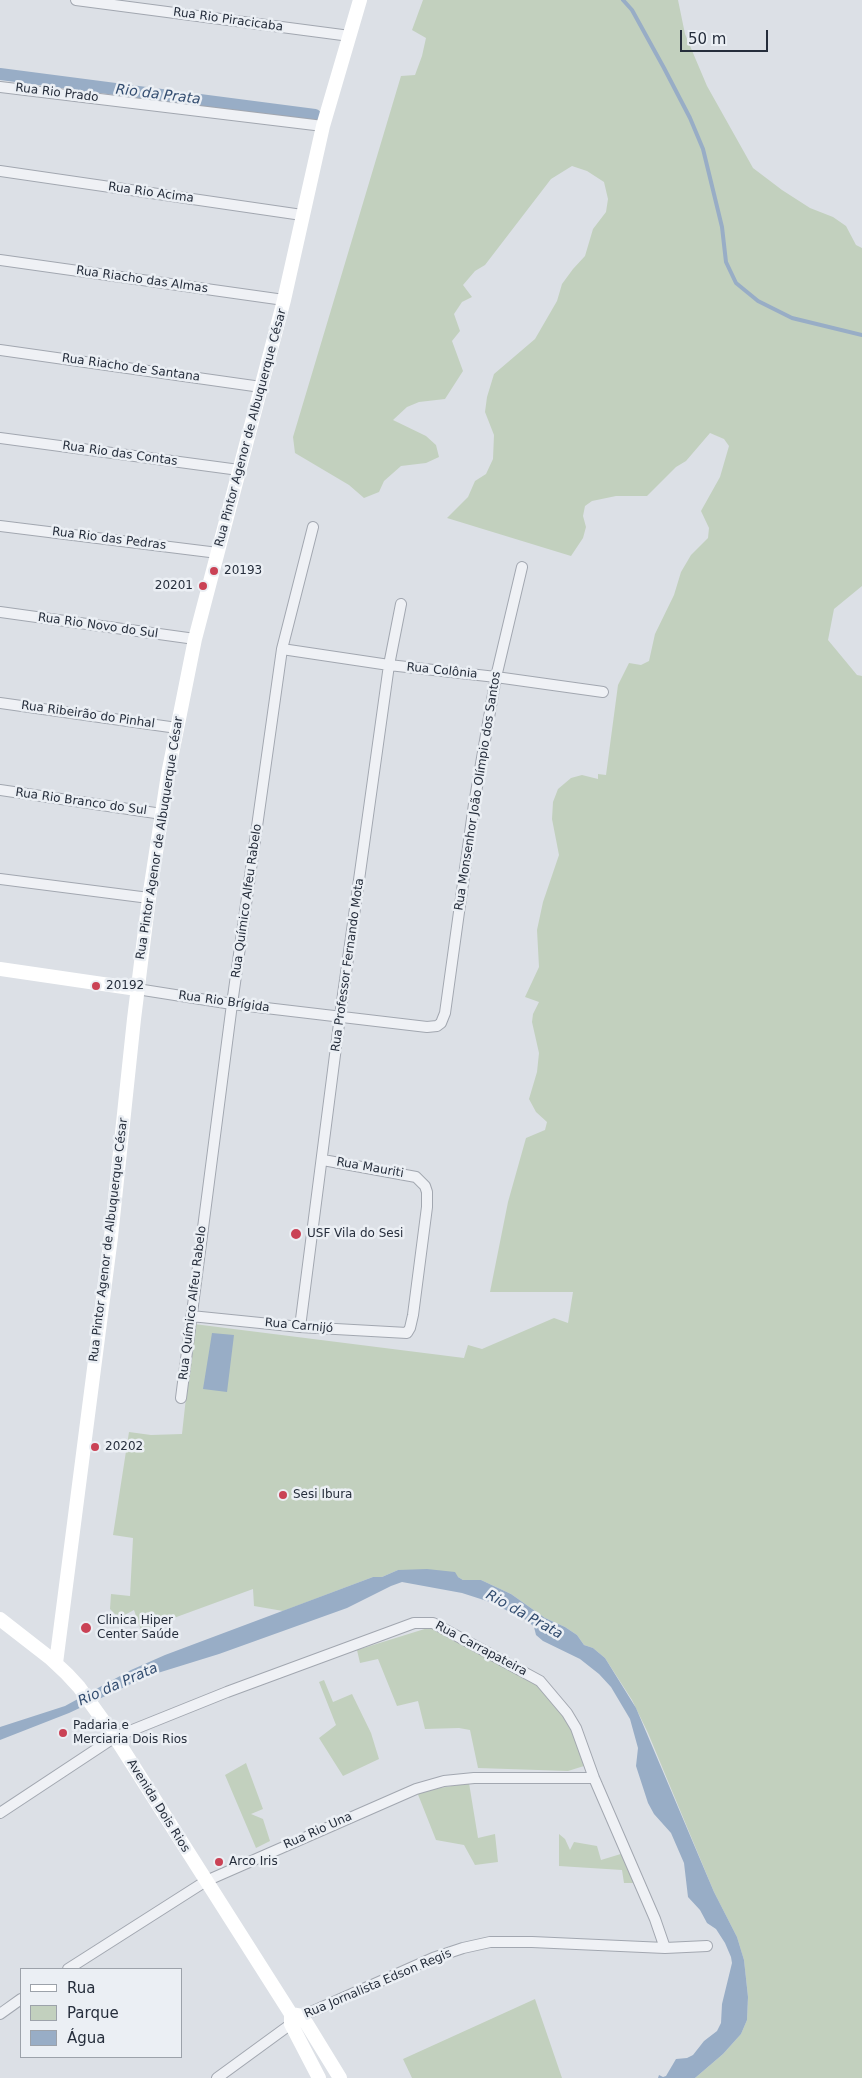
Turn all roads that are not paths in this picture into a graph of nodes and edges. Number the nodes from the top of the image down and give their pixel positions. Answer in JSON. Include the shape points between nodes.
{"nodes":[{"id":1,"x":76,"y":0,"type":"edge"},
{"id":2,"x":360,"y":0,"type":"edge"},
{"id":3,"x":350,"y":36,"type":"junction"},
{"id":4,"x":0,"y":87,"type":"edge"},
{"id":5,"x":323,"y":126,"type":"junction"},
{"id":6,"x":0,"y":172,"type":"edge"},
{"id":7,"x":302,"y":215,"type":"junction"},
{"id":8,"x":0,"y":260,"type":"edge"},
{"id":9,"x":284,"y":300,"type":"junction"},
{"id":10,"x":0,"y":350,"type":"edge"},
{"id":11,"x":262,"y":387,"type":"junction"},
{"id":12,"x":0,"y":438,"type":"edge"},
{"id":13,"x":239,"y":470,"type":"junction"},
{"id":14,"x":0,"y":526,"type":"edge"},
{"id":15,"x":313,"y":527,"type":"dead end"},
{"id":16,"x":218,"y":553,"type":"junction"},
{"id":17,"x":522,"y":567,"type":"dead end"},
{"id":18,"x":401,"y":604,"type":"dead end"},
{"id":19,"x":0,"y":612,"type":"edge"},
{"id":20,"x":196,"y":639,"type":"junction"},
{"id":21,"x":282,"y":649,"type":"junction"},
{"id":22,"x":389,"y":666,"type":"junction"},
{"id":23,"x":496,"y":677,"type":"junction"},
{"id":24,"x":603,"y":692,"type":"dead end"},
{"id":25,"x":0,"y":703,"type":"edge"},
{"id":26,"x":177,"y":728,"type":"junction"},
{"id":27,"x":0,"y":790,"type":"edge"},
{"id":28,"x":162,"y":814,"type":"junction"},
{"id":29,"x":0,"y":878,"type":"edge"},
{"id":30,"x":149,"y":898,"type":"junction"},
{"id":31,"x":0,"y":968,"type":"edge"},
{"id":32,"x":138,"y":989,"type":"junction"},
{"id":33,"x":232,"y":1004,"type":"junction"},
{"id":34,"x":340,"y":1016,"type":"junction"},
{"id":35,"x":444,"y":1018,"type":"joint"},
{"id":36,"x":323,"y":1160,"type":"junction"},
{"id":37,"x":191,"y":1316,"type":"junction"},
{"id":38,"x":300,"y":1327,"type":"junction"},
{"id":39,"x":407,"y":1333,"type":"joint"},
{"id":40,"x":181,"y":1398,"type":"dead end"},
{"id":41,"x":0,"y":1619,"type":"edge"},
{"id":42,"x":56,"y":1663,"type":"junction"},
{"id":43,"x":115,"y":1737,"type":"junction"},
{"id":44,"x":594,"y":1778,"type":"junction"},
{"id":45,"x":0,"y":1813,"type":"edge"},
{"id":46,"x":206,"y":1881,"type":"junction"},
{"id":47,"x":707,"y":1946,"type":"dead end"},
{"id":48,"x":665,"y":1948,"type":"junction"},
{"id":49,"x":70,"y":1968,"type":"edge"},
{"id":50,"x":20,"y":2000,"type":"edge"},
{"id":51,"x":0,"y":2014,"type":"edge"},
{"id":52,"x":295,"y":2018,"type":"junction"},
{"id":53,"x":217,"y":2078,"type":"edge"},
{"id":54,"x":319,"y":2078,"type":"edge"},
{"id":55,"x":340,"y":2078,"type":"edge"}],
"edges":[{"from":1,"to":3,"type":"street","name":"Rua Rio Piracicaba"},
{"from":2,"to":3,"type":"street","name":"Rua Pintor Agenor de Albuquerque César"},
{"from":3,"to":5,"type":"street","name":"Rua Pintor Agenor de Albuquerque César"},
{"from":4,"to":5,"type":"street","name":"Rua Rio Prado"},
{"from":5,"to":7,"type":"street","name":"Rua Pintor Agenor de Albuquerque César"},
{"from":6,"to":7,"type":"street","name":"Rua Rio Acima"},
{"from":7,"to":9,"type":"street","name":"Rua Pintor Agenor de Albuquerque César"},
{"from":8,"to":9,"type":"street","name":"Rua Riacho das Almas"},
{"from":9,"to":11,"type":"street","name":"Rua Pintor Agenor de Albuquerque César"},
{"from":10,"to":11,"type":"street","name":"Rua Riacho de Santana"},
{"from":11,"to":13,"type":"street","name":"Rua Pintor Agenor de Albuquerque César"},
{"from":12,"to":13,"type":"street","name":"Rua Rio das Contas"},
{"from":13,"to":16,"type":"street","name":"Rua Pintor Agenor de Albuquerque César"},
{"from":14,"to":16,"type":"street","name":"Rua Rio das Pedras"},
{"from":15,"to":21,"type":"street","name":"Rua Químico Alfeu Rabelo"},
{"from":16,"to":20,"type":"street","name":"Rua Pintor Agenor de Albuquerque César"},
{"from":17,"to":23,"type":"street","name":"Rua Monsenhor João Olímpio dos Santos"},
{"from":18,"to":22,"type":"street","name":"Rua Professor Fernando Mota"},
{"from":19,"to":20,"type":"street","name":"Rua Rio Novo do Sul"},
{"from":20,"to":26,"type":"street","name":"Rua Pintor Agenor de Albuquerque César"},
{"from":21,"to":22,"type":"street","name":"Rua Colônia"},
{"from":21,"to":33,"type":"street","name":"Rua Químico Alfeu Rabelo"},
{"from":22,"to":23,"type":"street","name":"Rua Colônia"},
{"from":22,"to":34,"type":"street","name":"Rua Professor Fernando Mota"},
{"from":23,"to":24,"type":"street","name":"Rua Colônia"},
{"from":23,"to":35,"type":"street","name":"Rua Monsenhor João Olímpio dos Santos","via":[[474,804]]},
{"from":25,"to":26,"type":"street","name":"Rua Ribeirão do Pinhal"},
{"from":26,"to":28,"type":"street","name":"Rua Pintor Agenor de Albuquerque César"},
{"from":27,"to":28,"type":"street","name":"Rua Rio Branco do Sul"},
{"from":28,"to":30,"type":"street","name":"Rua Pintor Agenor de Albuquerque César"},
{"from":29,"to":30,"type":"street"},
{"from":30,"to":32,"type":"street","name":"Rua Pintor Agenor de Albuquerque César"},
{"from":31,"to":32,"type":"street","name":"Rua Rio Brígida"},
{"from":32,"to":33,"type":"street","name":"Rua Rio Brígida"},
{"from":32,"to":42,"type":"street","name":"Rua Pintor Agenor de Albuquerque César","via":[[111,1237]]},
{"from":33,"to":34,"type":"street","name":"Rua Rio Brígida"},
{"from":33,"to":37,"type":"street","name":"Rua Químico Alfeu Rabelo"},
{"from":34,"to":35,"type":"street","name":"Rua Rio Brígida","via":[[433,1027]]},
{"from":34,"to":36,"type":"street","name":"Rua Professor Fernando Mota"},
{"from":36,"to":38,"type":"street","name":"Rua Professor Fernando Mota"},
{"from":36,"to":39,"type":"street","name":"Rua Mauriti","via":[[416,1177],[425,1186],[427,1200],[413,1315]]},
{"from":37,"to":38,"type":"street","name":"Rua Carnijó"},
{"from":37,"to":40,"type":"street","name":"Rua Químico Alfeu Rabelo"},
{"from":38,"to":39,"type":"street","name":"Rua Carnijó"},
{"from":41,"to":42,"type":"street","name":"Avenida Dois Rios"},
{"from":42,"to":43,"type":"street","name":"Avenida Dois Rios","via":[[84,1693]]},
{"from":43,"to":44,"type":"street","name":"Rua Carrapateira","via":[[227,1692],[414,1623],[425,1622],[451,1632],[530,1674],[547,1687],[576,1728]]},
{"from":43,"to":45,"type":"street","name":"Rua Carrapateira"},
{"from":43,"to":46,"type":"street","name":"Avenida Dois Rios"},
{"from":44,"to":46,"type":"street","name":"Rua Rio Una","via":[[444,1781],[387,1800]]},
{"from":44,"to":48,"type":"street","name":"Rua Carrapateira"},
{"from":46,"to":49,"type":"street","name":"Rua Rio Una"},
{"from":46,"to":52,"type":"street","name":"Avenida Dois Rios"},
{"from":47,"to":48,"type":"street","name":"Rua Jornalista Edson Regis"},
{"from":48,"to":52,"type":"street","name":"Rua Jornalista Edson Regis","via":[[532,1942],[477,1944],[433,1958]]},
{"from":50,"to":51,"type":"street"},
{"from":52,"to":53,"type":"street","name":"Rua Jornalista Edson Regis"},
{"from":52,"to":54,"type":"street"},
{"from":52,"to":55,"type":"street"}]}
